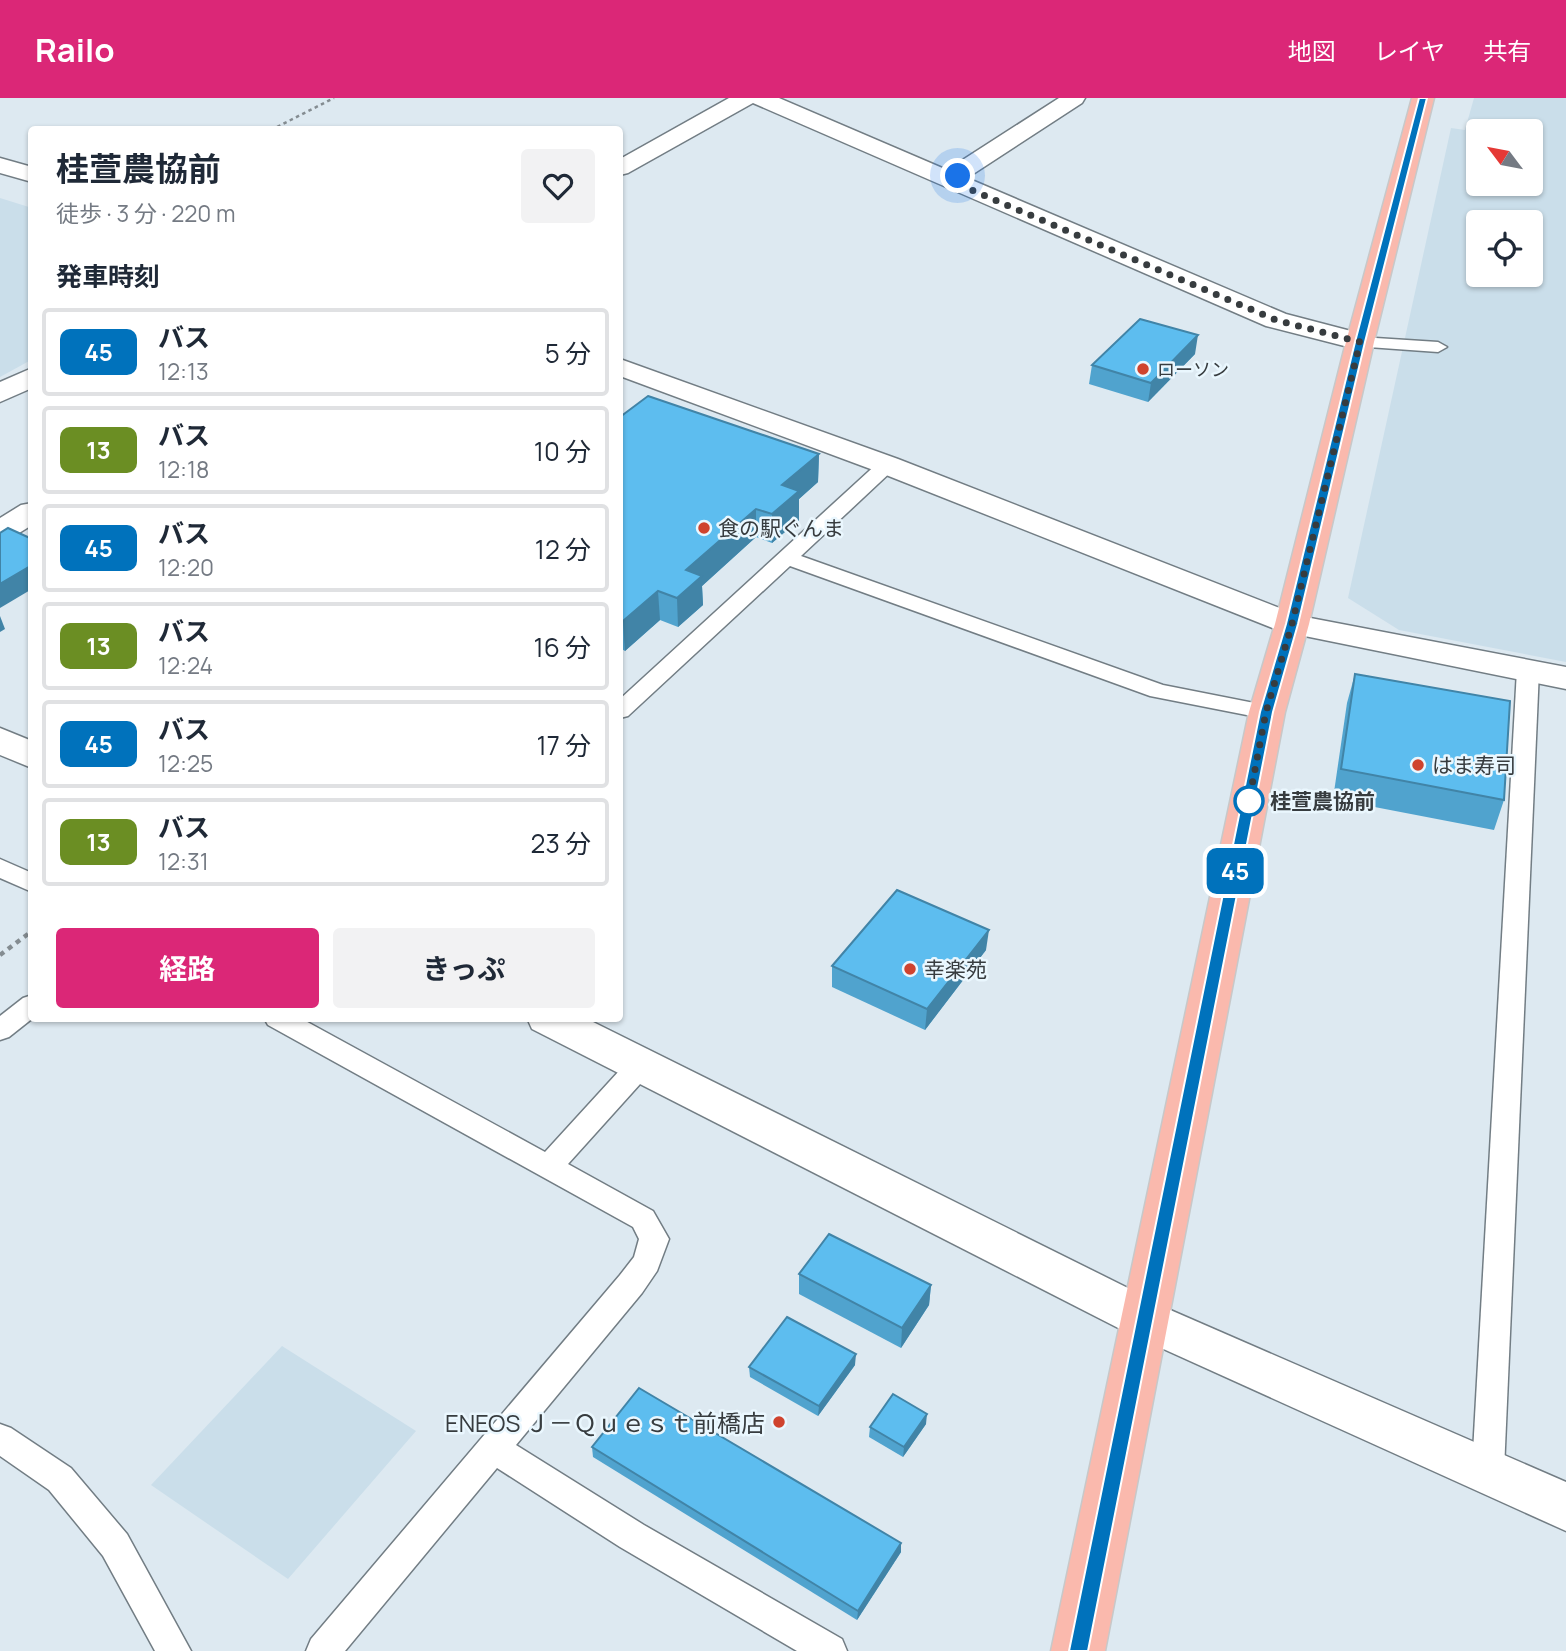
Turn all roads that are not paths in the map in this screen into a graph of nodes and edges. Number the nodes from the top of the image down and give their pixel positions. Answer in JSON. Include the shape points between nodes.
{"nodes":[{"id":1,"x":746,"y":98,"type":"edge"},
{"id":2,"x":760,"y":98,"type":"edge"},
{"id":3,"x":1074,"y":98,"type":"edge"},
{"id":4,"x":1423,"y":98,"type":"edge"},
{"id":5,"x":0,"y":165,"type":"edge"},
{"id":6,"x":623,"y":166,"type":"edge"},
{"id":7,"x":28,"y":174,"type":"edge"},
{"id":8,"x":948,"y":180,"type":"junction"},
{"id":9,"x":1360,"y":342,"type":"junction"},
{"id":10,"x":1438,"y":347,"type":"dead end"},
{"id":11,"x":623,"y":368,"type":"edge"},
{"id":12,"x":28,"y":378,"type":"edge"},
{"id":13,"x":0,"y":393,"type":"edge"},
{"id":14,"x":887,"y":465,"type":"junction"},
{"id":15,"x":28,"y":514,"type":"edge"},
{"id":16,"x":0,"y":531,"type":"edge"},
{"id":17,"x":785,"y":557,"type":"junction"},
{"id":18,"x":1292,"y":624,"type":"junction"},
{"id":19,"x":1528,"y":670,"type":"junction"},
{"id":20,"x":1566,"y":678,"type":"edge"},
{"id":21,"x":623,"y":708,"type":"edge"},
{"id":22,"x":1266,"y":712,"type":"junction"},
{"id":23,"x":0,"y":740,"type":"edge"},
{"id":24,"x":28,"y":754,"type":"edge"},
{"id":25,"x":0,"y":867,"type":"edge"},
{"id":26,"x":28,"y":882,"type":"edge"},
{"id":27,"x":28,"y":1008,"type":"edge"},
{"id":28,"x":284,"y":1022,"type":"edge"},
{"id":29,"x":555,"y":1022,"type":"edge"},
{"id":30,"x":0,"y":1030,"type":"edge"},
{"id":31,"x":640,"y":1066,"type":"junction"},
{"id":32,"x":548,"y":1168,"type":"junction"},
{"id":33,"x":1145,"y":1319,"type":"junction"},
{"id":34,"x":0,"y":1438,"type":"edge"},
{"id":35,"x":493,"y":1448,"type":"junction"},
{"id":36,"x":1488,"y":1471,"type":"junction"},
{"id":37,"x":1566,"y":1507,"type":"edge"},
{"id":38,"x":174,"y":1651,"type":"edge"},
{"id":39,"x":323,"y":1651,"type":"edge"},
{"id":40,"x":830,"y":1651,"type":"edge"},
{"id":41,"x":1078,"y":1651,"type":"edge"}],
"edges":[{"from":1,"to":6,"type":"street"},
{"from":2,"to":8,"type":"street"},
{"from":3,"to":8,"type":"street"},
{"from":4,"to":9,"type":"main road"},
{"from":5,"to":7,"type":"street"},
{"from":8,"to":9,"type":"street","via":[[1276,320]]},
{"from":9,"to":10,"type":"lane"},
{"from":9,"to":18,"type":"main road"},
{"from":11,"to":14,"type":"street"},
{"from":12,"to":13,"type":"street"},
{"from":14,"to":17,"type":"lane"},
{"from":14,"to":18,"type":"street"},
{"from":15,"to":16,"type":"street"},
{"from":17,"to":21,"type":"lane"},
{"from":17,"to":22,"type":"lane","via":[[1158,691]]},
{"from":18,"to":19,"type":"street"},
{"from":18,"to":22,"type":"main road"},
{"from":19,"to":20,"type":"street"},
{"from":19,"to":36,"type":"lane"},
{"from":22,"to":33,"type":"main road"},
{"from":23,"to":24,"type":"street"},
{"from":25,"to":26,"type":"lane"},
{"from":27,"to":30,"type":"lane"},
{"from":28,"to":32,"type":"lane"},
{"from":29,"to":31,"type":"street"},
{"from":31,"to":32,"type":"lane"},
{"from":31,"to":33,"type":"street"},
{"from":32,"to":35,"type":"lane","via":[[643,1219],[654,1239],[647,1262],[631,1283]]},
{"from":33,"to":36,"type":"street"},
{"from":33,"to":41,"type":"main road"},
{"from":34,"to":38,"type":"lane","via":[[60,1479],[115,1545]]},
{"from":35,"to":39,"type":"lane"},
{"from":35,"to":40,"type":"lane","via":[[632,1536]]},
{"from":36,"to":37,"type":"street"}]}
